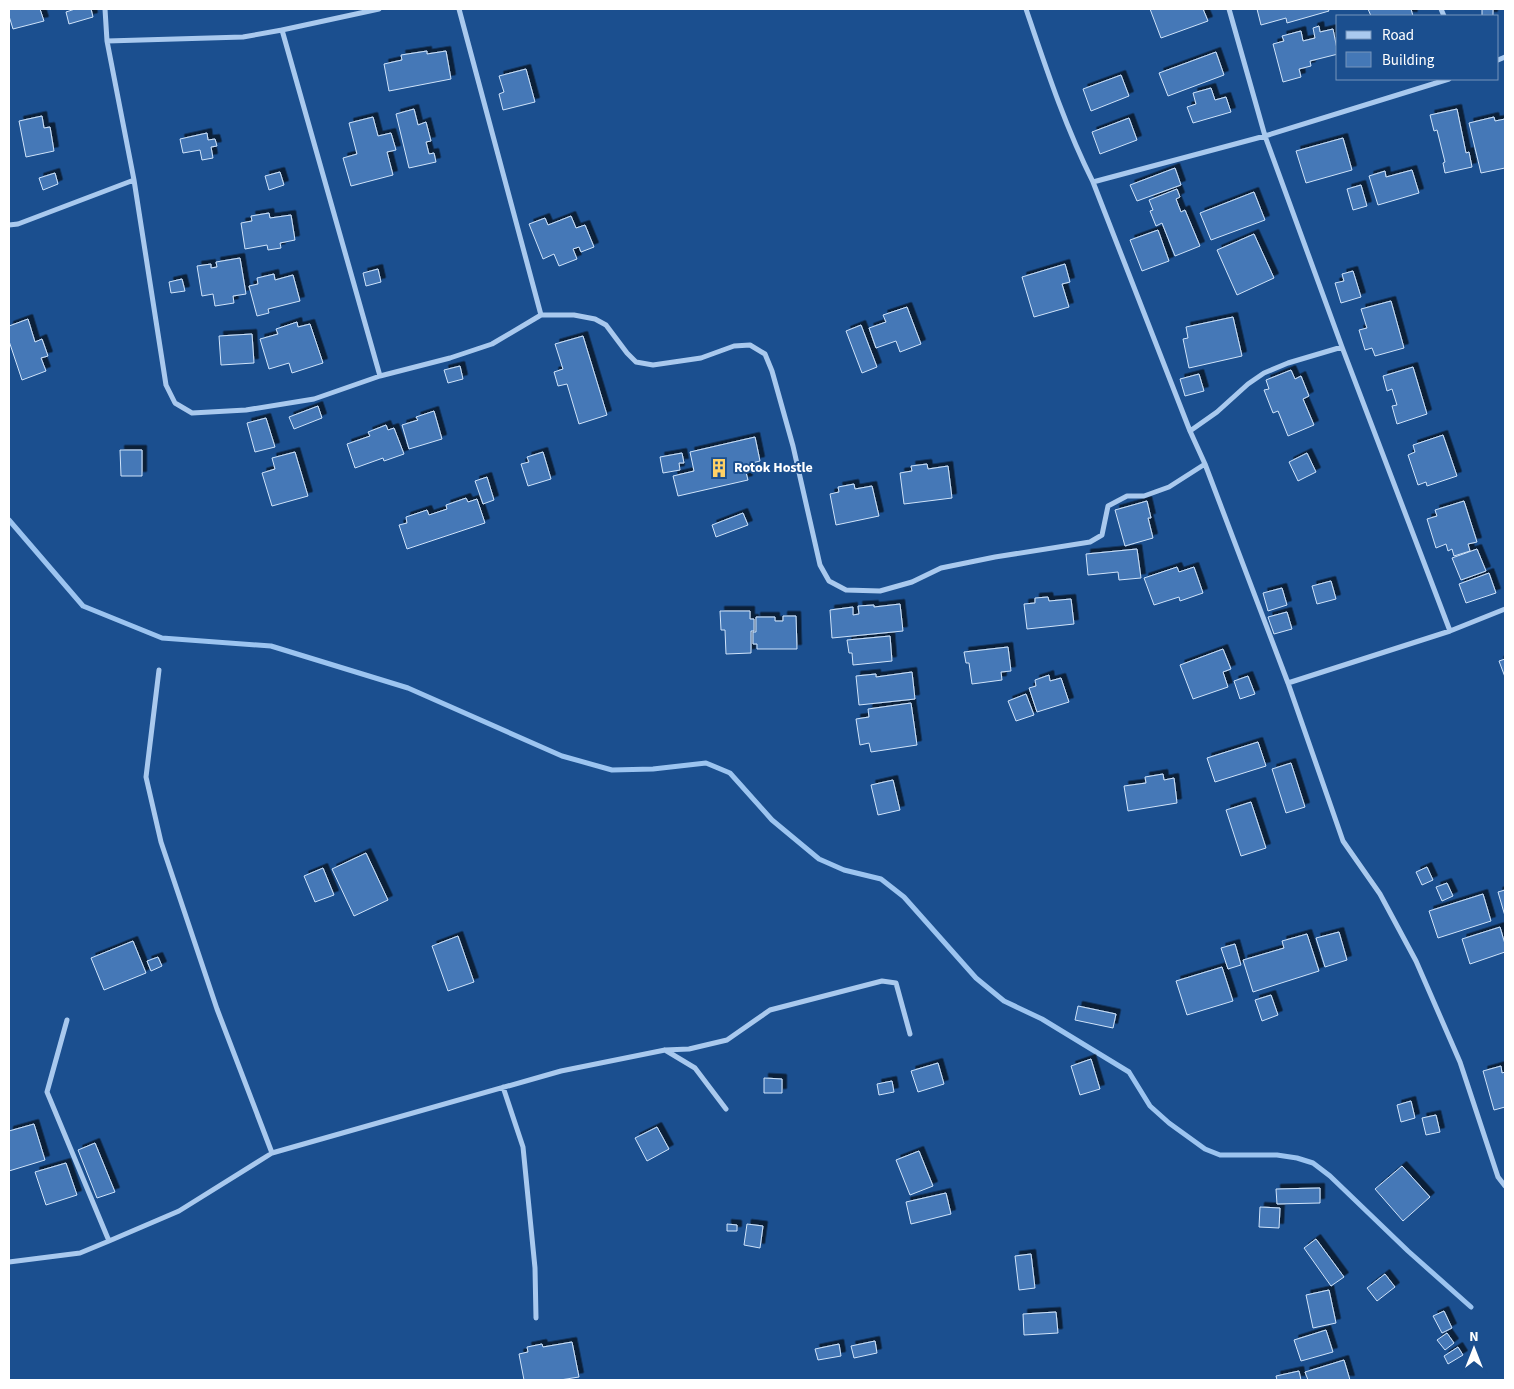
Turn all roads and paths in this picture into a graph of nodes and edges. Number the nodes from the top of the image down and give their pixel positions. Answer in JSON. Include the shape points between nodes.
{"nodes":[{"id":1,"x":105,"y":9,"type":"edge"},
{"id":2,"x":379,"y":9,"type":"edge"},
{"id":3,"x":459,"y":9,"type":"edge"},
{"id":4,"x":1026,"y":9,"type":"edge"},
{"id":5,"x":1229,"y":9,"type":"edge"},
{"id":6,"x":364,"y":10,"type":"edge"},
{"id":7,"x":282,"y":30,"type":"junction"},
{"id":8,"x":107,"y":41,"type":"junction"},
{"id":9,"x":1446,"y":80,"type":"edge"},
{"id":10,"x":1265,"y":136,"type":"junction"},
{"id":11,"x":134,"y":180,"type":"junction"},
{"id":12,"x":1093,"y":182,"type":"junction"},
{"id":13,"x":9,"y":225,"type":"edge"},
{"id":14,"x":541,"y":316,"type":"junction"},
{"id":15,"x":1342,"y":347,"type":"junction"},
{"id":16,"x":380,"y":376,"type":"junction"},
{"id":17,"x":1190,"y":431,"type":"junction"},
{"id":18,"x":1205,"y":464,"type":"junction"},
{"id":19,"x":1505,"y":609,"type":"edge"},
{"id":20,"x":1450,"y":631,"type":"junction"},
{"id":21,"x":159,"y":670,"type":"dead end"},
{"id":22,"x":1288,"y":683,"type":"junction"},
{"id":23,"x":67,"y":1020,"type":"dead end"},
{"id":24,"x":910,"y":1034,"type":"dead end"},
{"id":25,"x":665,"y":1050,"type":"junction"},
{"id":26,"x":503,"y":1087,"type":"junction"},
{"id":27,"x":726,"y":1109,"type":"dead end"},
{"id":28,"x":272,"y":1153,"type":"junction"},
{"id":29,"x":1505,"y":1186,"type":"edge"},
{"id":30,"x":109,"y":1241,"type":"junction"},
{"id":31,"x":9,"y":1262,"type":"edge"},
{"id":32,"x":536,"y":1318,"type":"dead end"}],
"edges":[{"from":1,"to":8,"type":"street"},
{"from":2,"to":6,"type":"street"},
{"from":3,"to":14,"type":"street"},
{"from":4,"to":12,"type":"street","via":[[1058,104]]},
{"from":5,"to":10,"type":"street"},
{"from":6,"to":7,"type":"street"},
{"from":7,"to":8,"type":"street","via":[[243,37]]},
{"from":7,"to":16,"type":"street"},
{"from":8,"to":11,"type":"street"},
{"from":9,"to":10,"type":"street"},
{"from":10,"to":12,"type":"street"},
{"from":10,"to":15,"type":"street"},
{"from":11,"to":13,"type":"street"},
{"from":11,"to":16,"type":"street","via":[[166,385],[175,403],[192,413],[246,410],[314,399]]},
{"from":12,"to":17,"type":"street"},
{"from":14,"to":16,"type":"street","via":[[492,344]]},
{"from":14,"to":18,"type":"street","via":[[574,315],[595,319],[606,325],[636,362],[653,365],[701,358],[734,346],[750,345],[765,354],[793,446],[820,565],[829,581],[846,590],[880,591],[912,582],[941,568],[1090,542],[1102,535],[1108,506],[1127,496],[1144,496],[1169,487]]},
{"from":15,"to":17,"type":"street","via":[[1264,372]]},
{"from":15,"to":20,"type":"street"},
{"from":17,"to":18,"type":"street"},
{"from":18,"to":22,"type":"street"},
{"from":19,"to":20,"type":"street"},
{"from":20,"to":22,"type":"street"},
{"from":21,"to":28,"type":"street","via":[[146,777],[161,842],[217,1009]]},
{"from":22,"to":29,"type":"street","via":[[1343,841],[1380,894],[1416,961],[1460,1062],[1498,1177]]},
{"from":23,"to":30,"type":"street","via":[[47,1092]]},
{"from":24,"to":25,"type":"street","via":[[896,983],[882,981],[770,1010],[727,1040],[689,1049]]},
{"from":25,"to":26,"type":"street","via":[[561,1071]]},
{"from":25,"to":27,"type":"street","via":[[695,1068]]},
{"from":26,"to":28,"type":"street"},
{"from":26,"to":32,"type":"street","via":[[523,1147],[535,1268]]},
{"from":28,"to":30,"type":"street","via":[[179,1210]]},
{"from":30,"to":31,"type":"street","via":[[80,1252]]}]}
